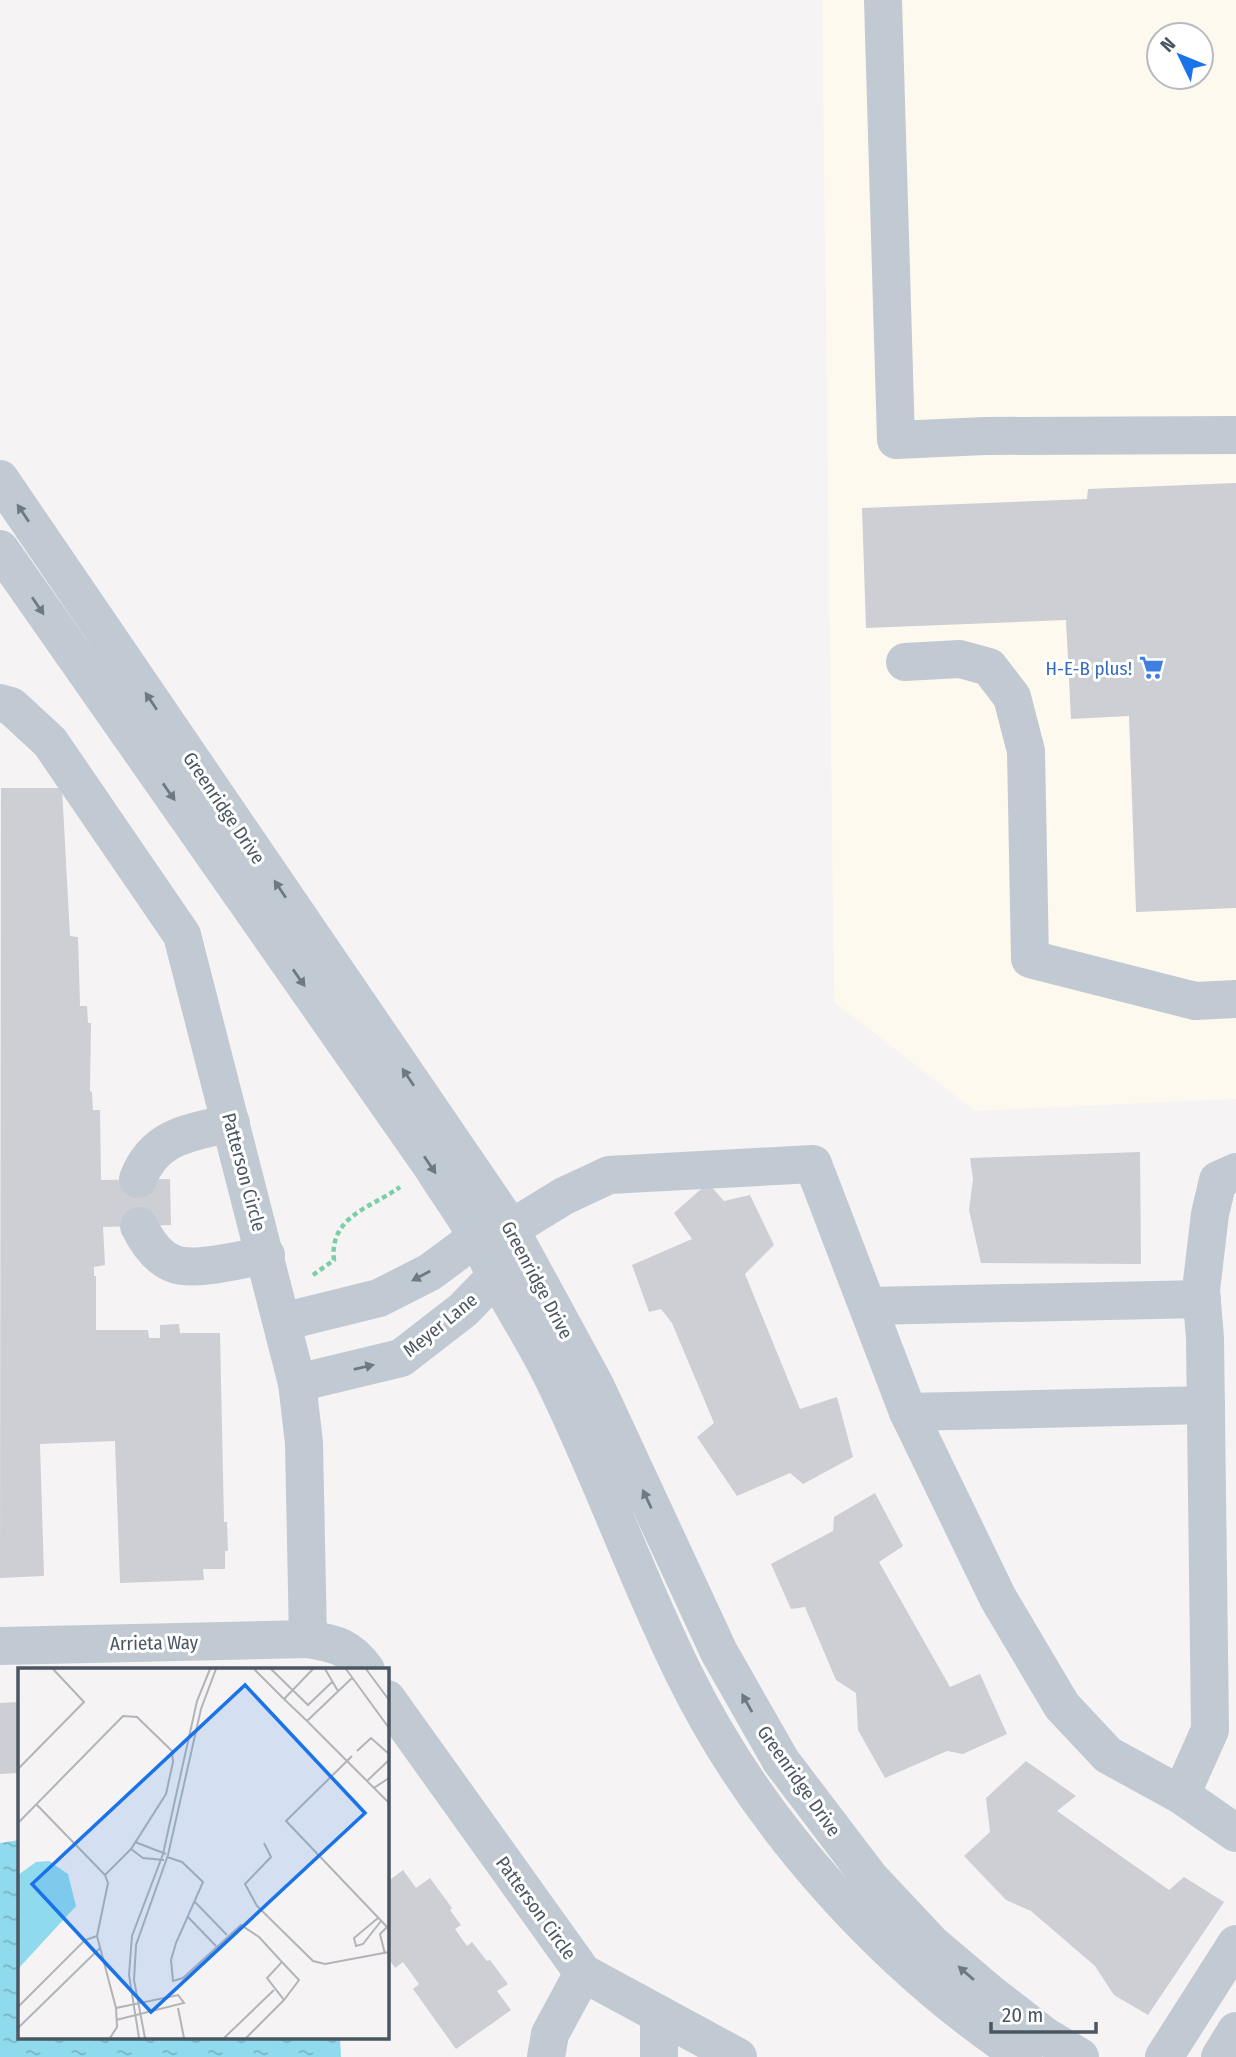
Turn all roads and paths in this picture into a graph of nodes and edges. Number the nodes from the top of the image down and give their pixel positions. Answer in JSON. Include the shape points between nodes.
{"nodes":[{"id":1,"x":883,"y":0,"type":"edge"},
{"id":2,"x":1236,"y":435,"type":"edge"},
{"id":3,"x":0,"y":479,"type":"edge"},
{"id":4,"x":0,"y":549,"type":"edge"},
{"id":5,"x":905,"y":662,"type":"dead end"},
{"id":6,"x":0,"y":703,"type":"edge"},
{"id":7,"x":1236,"y":999,"type":"edge"},
{"id":8,"x":231,"y":1123,"type":"junction"},
{"id":9,"x":1236,"y":1172,"type":"edge"},
{"id":10,"x":138,"y":1179,"type":"dead end"},
{"id":11,"x":400,"y":1187,"type":"dead end"},
{"id":12,"x":139,"y":1226,"type":"dead end"},
{"id":13,"x":502,"y":1243,"type":"junction"},
{"id":14,"x":266,"y":1255,"type":"junction"},
{"id":15,"x":307,"y":1279,"type":"dead end"},
{"id":16,"x":1202,"y":1299,"type":"junction"},
{"id":17,"x":869,"y":1306,"type":"junction"},
{"id":18,"x":282,"y":1322,"type":"junction"},
{"id":19,"x":297,"y":1383,"type":"junction"},
{"id":20,"x":1206,"y":1405,"type":"junction"},
{"id":21,"x":908,"y":1412,"type":"junction"},
{"id":22,"x":308,"y":1639,"type":"junction"},
{"id":23,"x":0,"y":1646,"type":"edge"},
{"id":24,"x":364,"y":1668,"type":"edge"},
{"id":25,"x":388,"y":1700,"type":"edge"},
{"id":26,"x":1181,"y":1795,"type":"junction"},
{"id":27,"x":1236,"y":1833,"type":"edge"},
{"id":28,"x":1236,"y":1944,"type":"edge"},
{"id":29,"x":583,"y":1973,"type":"junction"},
{"id":30,"x":659,"y":2014,"type":"junction"},
{"id":31,"x":1236,"y":2031,"type":"edge"},
{"id":32,"x":546,"y":2057,"type":"edge"},
{"id":33,"x":659,"y":2057,"type":"edge"},
{"id":34,"x":738,"y":2057,"type":"edge"},
{"id":35,"x":1023,"y":2057,"type":"edge"},
{"id":36,"x":1080,"y":2057,"type":"edge"},
{"id":37,"x":1164,"y":2057,"type":"edge"},
{"id":38,"x":1220,"y":2057,"type":"edge"}],
"edges":[{"from":1,"to":2,"type":"street","via":[[896,440]]},
{"from":13,"to":3,"type":"street","name":"Greenridge Drive","one_way":true},
{"from":4,"to":13,"type":"street","name":"Greenridge Drive","one_way":true,"via":[[433,1168]]},
{"from":5,"to":7,"type":"street","via":[[960,659],[989,667],[1012,697],[1026,751],[1030,959],[1195,1001]]},
{"from":6,"to":8,"type":"street","name":"Patterson Circle","via":[[11,706],[50,742],[182,935]]},
{"from":8,"to":10,"type":"street","via":[[175,1136],[155,1151]]},
{"from":8,"to":14,"type":"street","name":"Patterson Circle"},
{"from":9,"to":16,"type":"street","via":[[1218,1180]]},
{"from":11,"to":15,"type":"path","via":[[342,1224],[334,1241],[334,1260]]},
{"from":12,"to":14,"type":"street","via":[[156,1251],[187,1268]]},
{"from":13,"to":17,"type":"street","via":[[564,1196],[609,1175],[813,1164]]},
{"from":13,"to":18,"type":"street","one_way":true,"via":[[379,1298]]},
{"from":19,"to":13,"type":"street","name":"Meyer Lane","one_way":true,"via":[[401,1358],[463,1310]]},
{"from":13,"to":35,"type":"street","name":"Greenridge Drive","via":[[552,1376],[684,1675],[753,1790],[807,1861],[895,1954],[938,1994]]},
{"from":36,"to":13,"type":"street","name":"Greenridge Drive","one_way":true,"via":[[1045,2036],[932,1944],[870,1878],[781,1761],[719,1652],[595,1385]]},
{"from":14,"to":18,"type":"street","name":"Patterson Circle"},
{"from":16,"to":17,"type":"street"},
{"from":16,"to":20,"type":"street"},
{"from":17,"to":21,"type":"street"},
{"from":18,"to":19,"type":"street","name":"Patterson Circle"},
{"from":19,"to":22,"type":"street","name":"Patterson Circle","via":[[304,1443]]},
{"from":20,"to":21,"type":"street"},
{"from":20,"to":26,"type":"street","via":[[1210,1730]]},
{"from":21,"to":26,"type":"street","via":[[998,1598],[1062,1706],[1108,1755]]},
{"from":22,"to":23,"type":"street","name":"Arrieta Way"},
{"from":22,"to":24,"type":"street","via":[[339,1645]]},
{"from":25,"to":29,"type":"street","name":"Patterson Circle"},
{"from":26,"to":27,"type":"street"},
{"from":28,"to":37,"type":"street"},
{"from":29,"to":30,"type":"street","name":"Patterson Circle"},
{"from":29,"to":32,"type":"street","via":[[550,2034]]},
{"from":30,"to":33,"type":"street"},
{"from":30,"to":34,"type":"street","name":"Patterson Circle"},
{"from":31,"to":38,"type":"street"}]}
